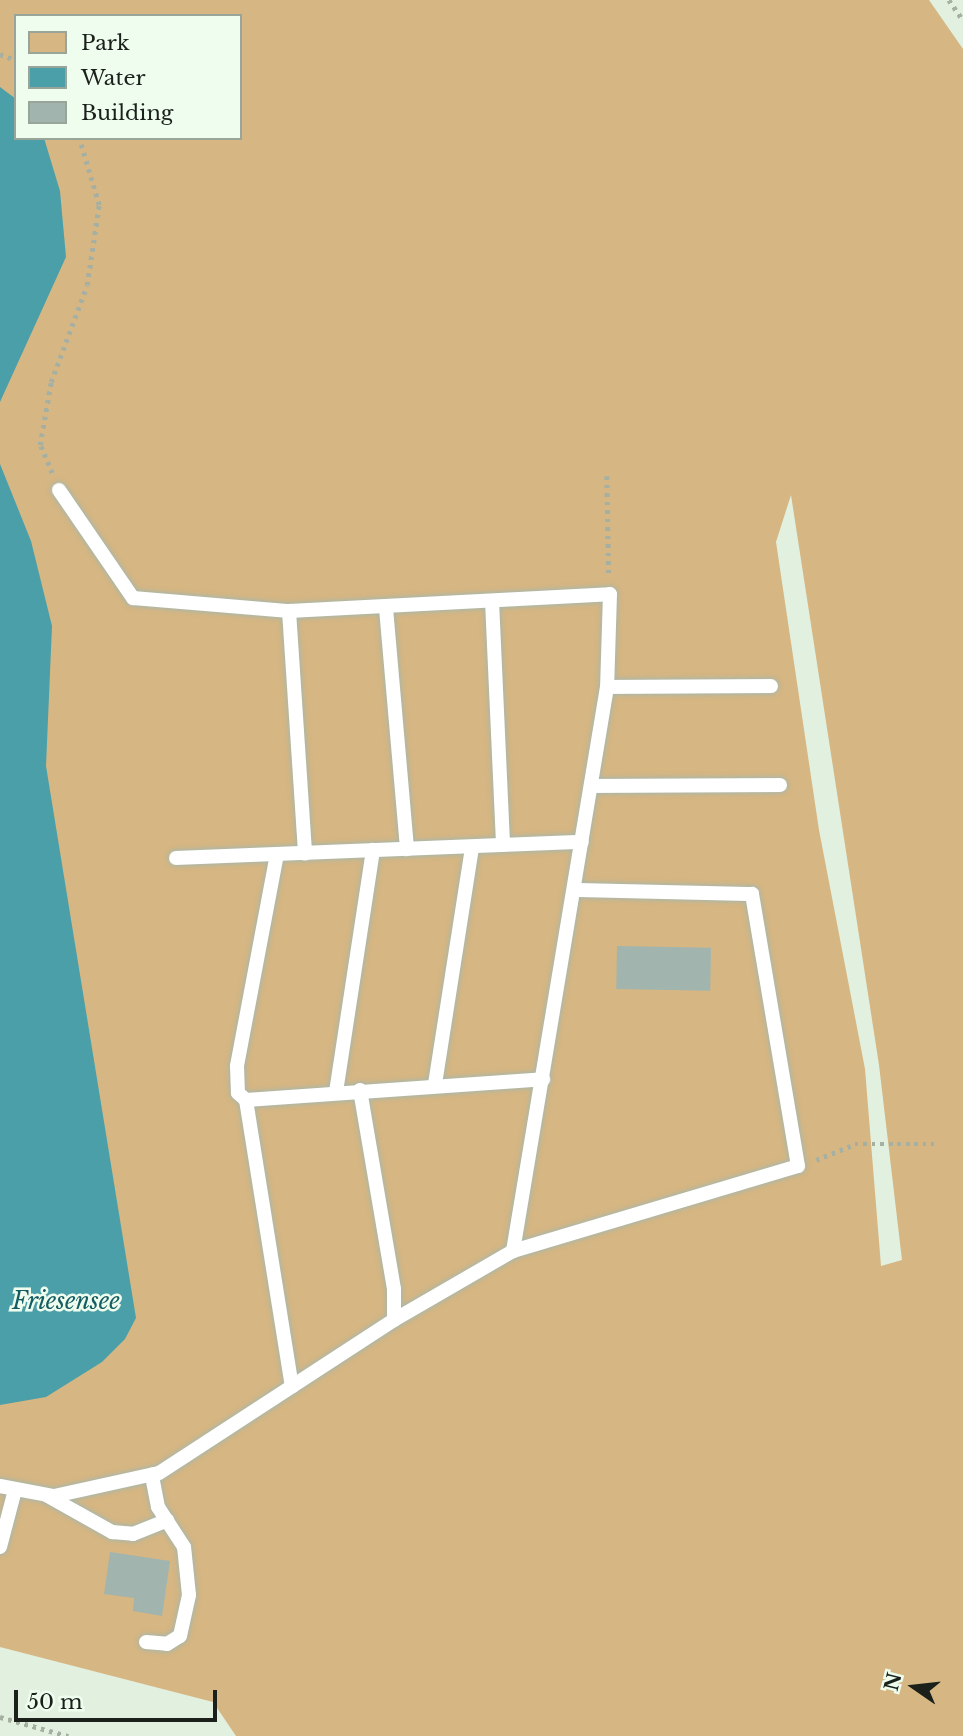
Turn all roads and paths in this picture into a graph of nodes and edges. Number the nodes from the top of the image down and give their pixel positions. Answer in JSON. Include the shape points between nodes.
{"nodes":[{"id":1,"x":949,"y":0,"type":"edge"},
{"id":2,"x":963,"y":20,"type":"edge"},
{"id":3,"x":80,"y":140,"type":"edge"},
{"id":4,"x":607,"y":476,"type":"dead end"},
{"id":5,"x":59,"y":490,"type":"joint"},
{"id":6,"x":610,"y":594,"type":"junction"},
{"id":7,"x":492,"y":601,"type":"junction"},
{"id":8,"x":386,"y":608,"type":"junction"},
{"id":9,"x":289,"y":611,"type":"junction"},
{"id":10,"x":771,"y":686,"type":"dead end"},
{"id":11,"x":607,"y":687,"type":"junction"},
{"id":12,"x":780,"y":785,"type":"dead end"},
{"id":13,"x":592,"y":786,"type":"junction"},
{"id":14,"x":582,"y":842,"type":"junction"},
{"id":15,"x":503,"y":845,"type":"junction"},
{"id":16,"x":472,"y":846,"type":"junction"},
{"id":17,"x":407,"y":849,"type":"junction"},
{"id":18,"x":373,"y":850,"type":"junction"},
{"id":19,"x":304,"y":853,"type":"junction"},
{"id":20,"x":277,"y":854,"type":"junction"},
{"id":21,"x":176,"y":858,"type":"dead end"},
{"id":22,"x":575,"y":890,"type":"junction"},
{"id":23,"x":543,"y":1079,"type":"junction"},
{"id":24,"x":435,"y":1084,"type":"junction"},
{"id":25,"x":360,"y":1090,"type":"junction"},
{"id":26,"x":336,"y":1092,"type":"junction"},
{"id":27,"x":246,"y":1100,"type":"junction"},
{"id":28,"x":934,"y":1144,"type":"dead end"},
{"id":29,"x":799,"y":1166,"type":"junction"},
{"id":30,"x":513,"y":1251,"type":"junction"},
{"id":31,"x":394,"y":1320,"type":"junction"},
{"id":32,"x":292,"y":1386,"type":"junction"},
{"id":33,"x":152,"y":1475,"type":"junction"},
{"id":34,"x":0,"y":1486,"type":"edge"},
{"id":35,"x":15,"y":1490,"type":"junction"},
{"id":36,"x":45,"y":1494,"type":"junction"},
{"id":37,"x":167,"y":1520,"type":"junction"},
{"id":38,"x":0,"y":1547,"type":"edge"},
{"id":39,"x":146,"y":1642,"type":"dead end"},
{"id":40,"x":0,"y":1717,"type":"edge"},
{"id":41,"x":68,"y":1736,"type":"edge"}],
"edges":[{"from":1,"to":2,"type":"path"},
{"from":3,"to":5,"type":"path","via":[[99,205],[87,285],[51,382],[40,445]]},
{"from":4,"to":6,"type":"path"},
{"from":5,"to":9,"type":"lane","via":[[133,598]]},
{"from":6,"to":7,"type":"lane"},
{"from":6,"to":11,"type":"lane"},
{"from":7,"to":8,"type":"lane"},
{"from":7,"to":15,"type":"lane"},
{"from":8,"to":9,"type":"lane"},
{"from":8,"to":17,"type":"lane"},
{"from":9,"to":19,"type":"lane"},
{"from":10,"to":11,"type":"lane"},
{"from":11,"to":13,"type":"lane"},
{"from":12,"to":13,"type":"lane"},
{"from":13,"to":14,"type":"lane"},
{"from":14,"to":15,"type":"lane"},
{"from":14,"to":22,"type":"lane"},
{"from":15,"to":16,"type":"lane"},
{"from":16,"to":17,"type":"lane"},
{"from":16,"to":24,"type":"lane"},
{"from":17,"to":18,"type":"lane"},
{"from":18,"to":19,"type":"lane"},
{"from":18,"to":26,"type":"lane"},
{"from":19,"to":20,"type":"lane"},
{"from":20,"to":21,"type":"lane"},
{"from":20,"to":27,"type":"lane","via":[[237,1066],[238,1093]]},
{"from":22,"to":23,"type":"lane"},
{"from":22,"to":29,"type":"lane","via":[[752,894]]},
{"from":23,"to":24,"type":"lane"},
{"from":23,"to":30,"type":"lane"},
{"from":24,"to":25,"type":"lane"},
{"from":25,"to":26,"type":"lane"},
{"from":25,"to":31,"type":"lane","via":[[394,1289]]},
{"from":26,"to":27,"type":"lane"},
{"from":27,"to":32,"type":"lane"},
{"from":28,"to":29,"type":"path","via":[[856,1144]]},
{"from":29,"to":30,"type":"lane"},
{"from":30,"to":31,"type":"lane"},
{"from":31,"to":32,"type":"lane"},
{"from":32,"to":33,"type":"lane","via":[[225,1434]]},
{"from":33,"to":36,"type":"lane","via":[[108,1488]]},
{"from":33,"to":37,"type":"lane","via":[[158,1507]]},
{"from":34,"to":35,"type":"lane"},
{"from":35,"to":36,"type":"lane"},
{"from":35,"to":38,"type":"lane"},
{"from":36,"to":37,"type":"lane","via":[[112,1532],[133,1534]]},
{"from":37,"to":39,"type":"lane","via":[[184,1547],[188,1566],[186,1621],[180,1636],[167,1644]]},
{"from":40,"to":41,"type":"path"}]}
